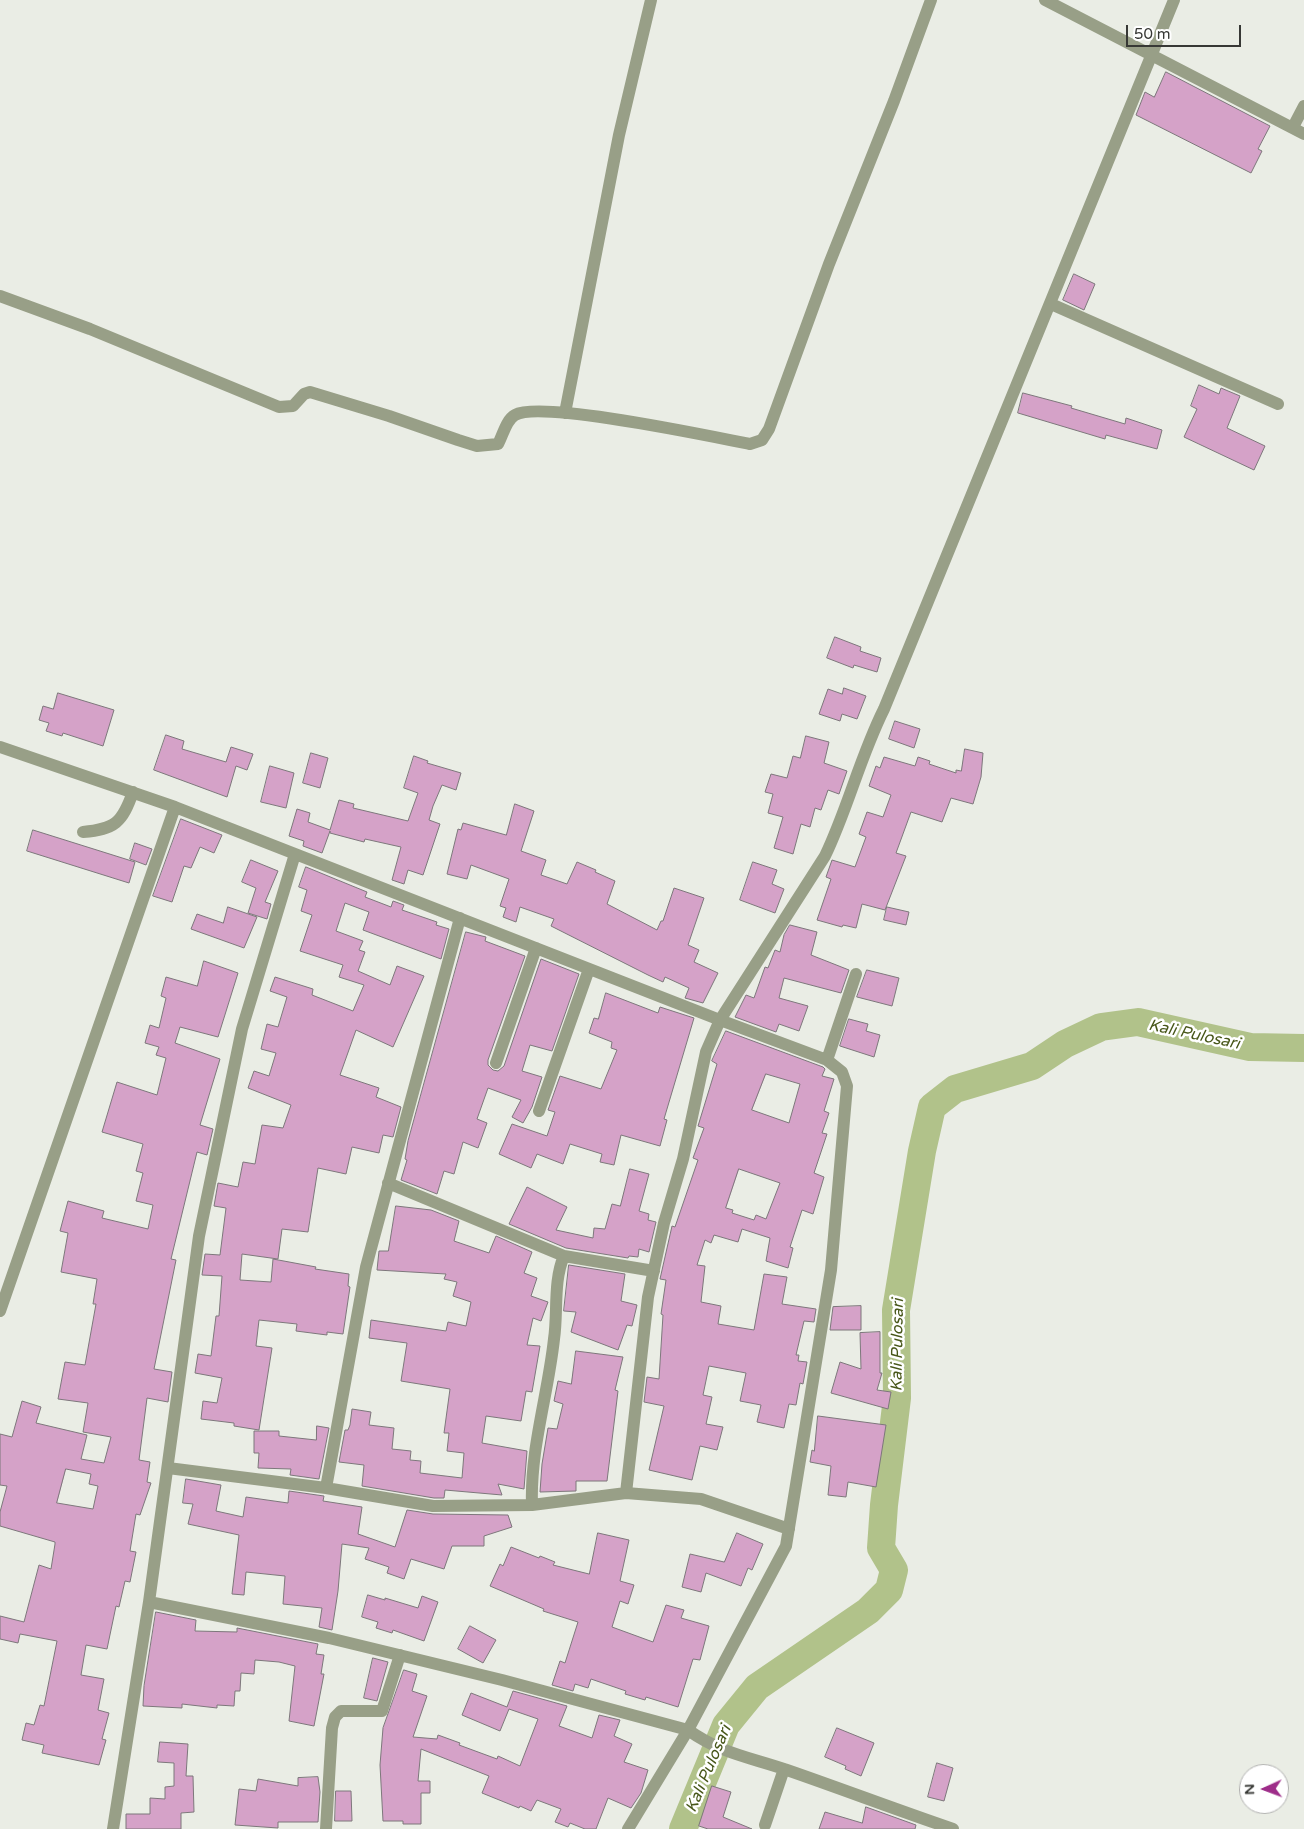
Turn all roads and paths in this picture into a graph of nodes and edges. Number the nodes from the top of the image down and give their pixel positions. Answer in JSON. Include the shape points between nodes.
{"nodes":[{"id":1,"x":651,"y":0,"type":"edge"},
{"id":2,"x":930,"y":0,"type":"edge"},
{"id":3,"x":1045,"y":0,"type":"edge"},
{"id":4,"x":1174,"y":0,"type":"edge"},
{"id":5,"x":1152,"y":54,"type":"junction"},
{"id":6,"x":1304,"y":106,"type":"edge"},
{"id":7,"x":1293,"y":127,"type":"junction"},
{"id":8,"x":1304,"y":134,"type":"edge"},
{"id":9,"x":0,"y":296,"type":"edge"},
{"id":10,"x":1051,"y":304,"type":"junction"},
{"id":11,"x":1278,"y":404,"type":"dead end"},
{"id":12,"x":565,"y":413,"type":"junction"},
{"id":13,"x":0,"y":747,"type":"edge"},
{"id":14,"x":133,"y":792,"type":"junction"},
{"id":15,"x":175,"y":807,"type":"junction"},
{"id":16,"x":83,"y":832,"type":"dead end"},
{"id":17,"x":295,"y":854,"type":"junction"},
{"id":18,"x":460,"y":918,"type":"junction"},
{"id":19,"x":536,"y":948,"type":"junction"},
{"id":20,"x":589,"y":969,"type":"junction"},
{"id":21,"x":856,"y":974,"type":"dead end"},
{"id":22,"x":720,"y":1020,"type":"junction"},
{"id":23,"x":827,"y":1060,"type":"junction"},
{"id":24,"x":496,"y":1063,"type":"dead end"},
{"id":25,"x":539,"y":1110,"type":"dead end"},
{"id":26,"x":388,"y":1183,"type":"junction"},
{"id":27,"x":564,"y":1256,"type":"junction"},
{"id":28,"x":654,"y":1271,"type":"junction"},
{"id":29,"x":0,"y":1311,"type":"edge"},
{"id":30,"x":168,"y":1468,"type":"junction"},
{"id":31,"x":326,"y":1488,"type":"junction"},
{"id":32,"x":626,"y":1493,"type":"junction"},
{"id":33,"x":532,"y":1505,"type":"junction"},
{"id":34,"x":789,"y":1529,"type":"junction"},
{"id":35,"x":150,"y":1602,"type":"junction"},
{"id":36,"x":400,"y":1655,"type":"junction"},
{"id":37,"x":688,"y":1730,"type":"junction"},
{"id":38,"x":784,"y":1769,"type":"junction"},
{"id":39,"x":765,"y":1825,"type":"dead end"},
{"id":40,"x":113,"y":1829,"type":"edge"},
{"id":41,"x":326,"y":1829,"type":"edge"},
{"id":42,"x":628,"y":1829,"type":"edge"},
{"id":43,"x":951,"y":1829,"type":"edge"}],
"edges":[{"from":1,"to":12,"type":"street","via":[[619,135]]},
{"from":2,"to":12,"type":"street","via":[[769,429],[762,440],[750,444],[674,428]]},
{"from":3,"to":5,"type":"street"},
{"from":4,"to":5,"type":"street"},
{"from":5,"to":7,"type":"street"},
{"from":5,"to":10,"type":"street"},
{"from":6,"to":7,"type":"street"},
{"from":7,"to":8,"type":"street"},
{"from":9,"to":12,"type":"street","via":[[280,407],[293,406],[310,392],[458,440],[490,446],[498,444],[516,414],[528,411]]},
{"from":10,"to":11,"type":"street"},
{"from":10,"to":22,"type":"street","via":[[870,738],[834,837]]},
{"from":13,"to":14,"type":"street"},
{"from":14,"to":15,"type":"street"},
{"from":14,"to":16,"type":"street","via":[[124,816],[116,824],[104,830]]},
{"from":15,"to":17,"type":"street"},
{"from":15,"to":29,"type":"street"},
{"from":17,"to":18,"type":"street"},
{"from":17,"to":30,"type":"street","via":[[242,1029],[199,1236]]},
{"from":18,"to":19,"type":"street"},
{"from":18,"to":26,"type":"street"},
{"from":19,"to":20,"type":"street"},
{"from":19,"to":24,"type":"street"},
{"from":20,"to":22,"type":"street"},
{"from":20,"to":25,"type":"street"},
{"from":21,"to":23,"type":"street"},
{"from":22,"to":23,"type":"street"},
{"from":22,"to":28,"type":"street","via":[[706,1052]]},
{"from":23,"to":34,"type":"street","via":[[842,1072],[847,1086],[831,1270]]},
{"from":26,"to":27,"type":"street"},
{"from":26,"to":31,"type":"street","via":[[366,1267]]},
{"from":27,"to":28,"type":"street"},
{"from":27,"to":33,"type":"street","via":[[559,1268],[548,1384],[538,1424]]},
{"from":28,"to":32,"type":"street","via":[[648,1298]]},
{"from":30,"to":31,"type":"street"},
{"from":30,"to":35,"type":"street"},
{"from":31,"to":33,"type":"street","via":[[434,1506]]},
{"from":32,"to":33,"type":"street"},
{"from":32,"to":34,"type":"street","via":[[701,1499]]},
{"from":34,"to":37,"type":"street","via":[[780,1559]]},
{"from":35,"to":36,"type":"street"},
{"from":35,"to":40,"type":"street"},
{"from":36,"to":37,"type":"street"},
{"from":36,"to":41,"type":"street","via":[[382,1710],[341,1711],[335,1717]]},
{"from":37,"to":38,"type":"street","via":[[726,1753]]},
{"from":37,"to":42,"type":"street"},
{"from":38,"to":39,"type":"street"},
{"from":38,"to":43,"type":"street"}]}
